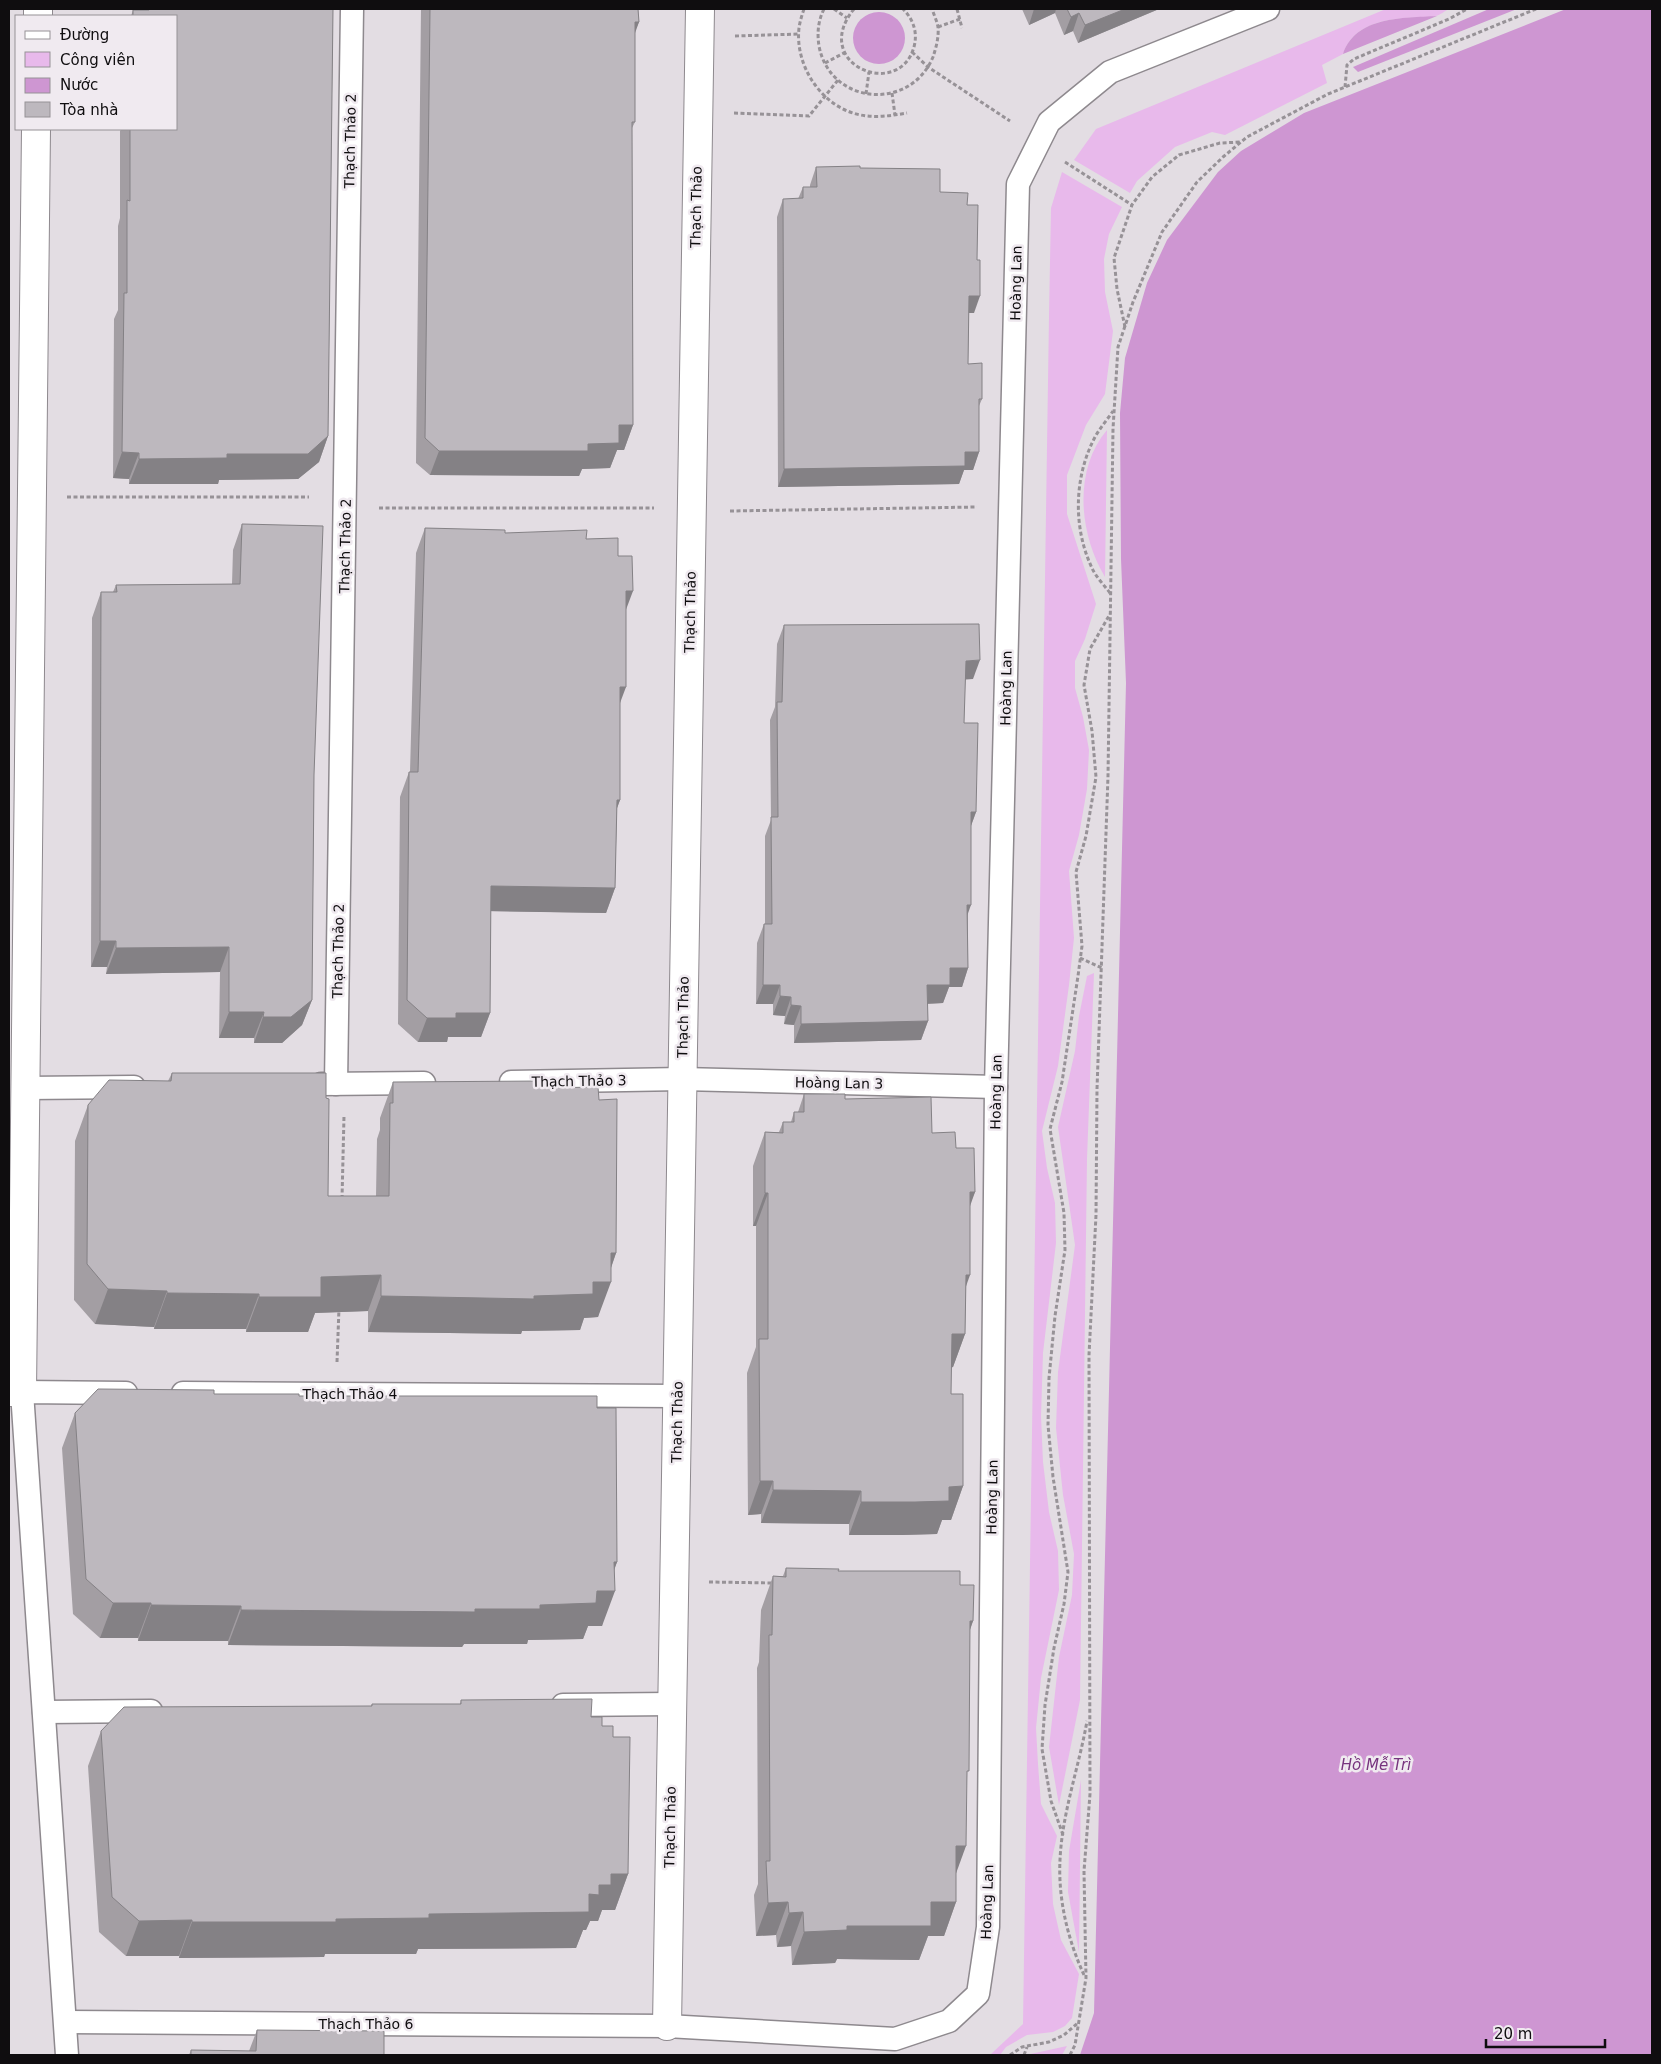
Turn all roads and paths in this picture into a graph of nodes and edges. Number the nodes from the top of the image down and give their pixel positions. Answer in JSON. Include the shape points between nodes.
{"nodes":[{"id":1,"x":352,"y":9,"type":"edge"},
{"id":2,"x":700,"y":9,"type":"edge"},
{"id":3,"x":804,"y":9,"type":"edge"},
{"id":4,"x":824,"y":9,"type":"edge"},
{"id":5,"x":834,"y":9,"type":"edge"},
{"id":6,"x":854,"y":9,"type":"edge"},
{"id":7,"x":903,"y":9,"type":"edge"},
{"id":8,"x":913,"y":9,"type":"edge"},
{"id":9,"x":932,"y":9,"type":"edge"},
{"id":10,"x":958,"y":9,"type":"edge"},
{"id":11,"x":1268,"y":9,"type":"edge"},
{"id":12,"x":1467,"y":9,"type":"edge"},
{"id":13,"x":1536,"y":9,"type":"edge"},
{"id":14,"x":907,"y":13,"type":"junction"},
{"id":15,"x":847,"y":18,"type":"junction"},
{"id":16,"x":960,"y":19,"type":"junction"},
{"id":17,"x":938,"y":27,"type":"junction"},
{"id":18,"x":962,"y":28,"type":"dead end"},
{"id":19,"x":799,"y":34,"type":"junction"},
{"id":20,"x":734,"y":36,"type":"dead end"},
{"id":21,"x":912,"y":52,"type":"junction"},
{"id":22,"x":844,"y":53,"type":"junction"},
{"id":23,"x":824,"y":63,"type":"junction"},
{"id":24,"x":928,"y":67,"type":"junction"},
{"id":25,"x":869,"y":72,"type":"junction"},
{"id":26,"x":838,"y":80,"type":"junction"},
{"id":27,"x":1345,"y":87,"type":"junction"},
{"id":28,"x":892,"y":93,"type":"junction"},
{"id":29,"x":866,"y":94,"type":"junction"},
{"id":30,"x":826,"y":96,"type":"junction"},
{"id":31,"x":733,"y":113,"type":"dead end"},
{"id":32,"x":906,"y":113,"type":"dead end"},
{"id":33,"x":895,"y":115,"type":"junction"},
{"id":34,"x":1010,"y":121,"type":"dead end"},
{"id":35,"x":36,"y":130,"type":"edge"},
{"id":36,"x":1242,"y":142,"type":"junction"},
{"id":37,"x":1061,"y":160,"type":"dead end"},
{"id":38,"x":1132,"y":205,"type":"junction"},
{"id":39,"x":1125,"y":327,"type":"junction"},
{"id":40,"x":1114,"y":409,"type":"junction"},
{"id":41,"x":59,"y":497,"type":"dead end"},
{"id":42,"x":308,"y":497,"type":"dead end"},
{"id":43,"x":981,"y":507,"type":"dead end"},
{"id":44,"x":380,"y":508,"type":"dead end"},
{"id":45,"x":654,"y":508,"type":"dead end"},
{"id":46,"x":730,"y":512,"type":"dead end"},
{"id":47,"x":1110,"y":594,"type":"junction"},
{"id":48,"x":1110,"y":613,"type":"junction"},
{"id":49,"x":1080,"y":958,"type":"junction"},
{"id":50,"x":1102,"y":968,"type":"junction"},
{"id":51,"x":682,"y":1080,"type":"junction"},
{"id":52,"x":494,"y":1082,"type":"edge"},
{"id":53,"x":445,"y":1083,"type":"edge"},
{"id":54,"x":297,"y":1084,"type":"edge"},
{"id":55,"x":336,"y":1084,"type":"junction"},
{"id":56,"x":150,"y":1087,"type":"edge"},
{"id":57,"x":996,"y":1087,"type":"junction"},
{"id":58,"x":25,"y":1088,"type":"junction"},
{"id":59,"x":344,"y":1108,"type":"dead end"},
{"id":60,"x":341,"y":1206,"type":"edge"},
{"id":61,"x":339,"y":1305,"type":"edge"},
{"id":62,"x":337,"y":1364,"type":"dead end"},
{"id":63,"x":15,"y":1392,"type":"edge"},
{"id":64,"x":677,"y":1396,"type":"junction"},
{"id":65,"x":704,"y":1582,"type":"dead end"},
{"id":66,"x":774,"y":1582,"type":"edge"},
{"id":67,"x":672,"y":1704,"type":"junction"},
{"id":68,"x":545,"y":1706,"type":"edge"},
{"id":69,"x":170,"y":1710,"type":"edge"},
{"id":70,"x":44,"y":1712,"type":"junction"},
{"id":71,"x":1088,"y":1714,"type":"junction"},
{"id":72,"x":1063,"y":1835,"type":"junction"},
{"id":73,"x":1086,"y":1978,"type":"junction"},
{"id":74,"x":66,"y":2022,"type":"junction"},
{"id":75,"x":1079,"y":2022,"type":"junction"},
{"id":76,"x":667,"y":2026,"type":"junction"},
{"id":77,"x":1027,"y":2046,"type":"junction"},
{"id":78,"x":68,"y":2055,"type":"edge"},
{"id":79,"x":1010,"y":2055,"type":"edge"},
{"id":80,"x":1024,"y":2055,"type":"edge"},
{"id":81,"x":1070,"y":2055,"type":"edge"}],
"edges":[{"from":1,"to":55,"type":"lane","name":"Thạch Thảo 2"},
{"from":2,"to":51,"type":"street","name":"Thạch Thảo"},
{"from":3,"to":19,"type":"path"},
{"from":4,"to":23,"type":"path","via":[[818,36]]},
{"from":5,"to":15,"type":"path"},
{"from":6,"to":15,"type":"path"},
{"from":7,"to":14,"type":"path"},
{"from":8,"to":14,"type":"path"},
{"from":9,"to":17,"type":"path"},
{"from":10,"to":16,"type":"path"},
{"from":11,"to":57,"type":"lane","name":"Hoàng Lan","via":[[1110,72],[1049,122],[1018,184]]},
{"from":12,"to":27,"type":"path","via":[[1354,59],[1347,65]]},
{"from":13,"to":27,"type":"path"},
{"from":14,"to":21,"type":"path","via":[[916,40]]},
{"from":15,"to":22,"type":"path","via":[[842,29]]},
{"from":16,"to":17,"type":"path"},
{"from":16,"to":18,"type":"path"},
{"from":17,"to":24,"type":"path","via":[[936,48]]},
{"from":19,"to":20,"type":"path"},
{"from":19,"to":30,"type":"path","via":[[800,53],[811,79]]},
{"from":21,"to":24,"type":"path"},
{"from":21,"to":25,"type":"path","via":[[896,69],[884,74]]},
{"from":22,"to":23,"type":"path"},
{"from":22,"to":25,"type":"path","via":[[861,70]]},
{"from":23,"to":26,"type":"path"},
{"from":24,"to":28,"type":"path","via":[[916,82]]},
{"from":24,"to":34,"type":"path"},
{"from":25,"to":29,"type":"path"},
{"from":26,"to":29,"type":"path","via":[[844,86]]},
{"from":26,"to":30,"type":"path"},
{"from":27,"to":36,"type":"path","via":[[1284,116]]},
{"from":28,"to":29,"type":"path"},
{"from":28,"to":33,"type":"path"},
{"from":30,"to":31,"type":"path","via":[[809,116]]},
{"from":30,"to":33,"type":"path","via":[[853,113],[880,117]]},
{"from":32,"to":33,"type":"path"},
{"from":35,"to":58,"type":"street"},
{"from":36,"to":38,"type":"path","via":[[1220,143],[1179,155],[1152,177]]},
{"from":36,"to":39,"type":"path","via":[[1197,182],[1162,232]]},
{"from":37,"to":38,"type":"path"},
{"from":38,"to":39,"type":"path","via":[[1114,258]]},
{"from":39,"to":40,"type":"path","via":[[1118,347]]},
{"from":40,"to":47,"type":"path"},
{"from":40,"to":47,"type":"path","via":[[1094,438],[1080,479],[1077,508],[1092,568]]},
{"from":41,"to":42,"type":"path"},
{"from":43,"to":46,"type":"path"},
{"from":44,"to":45,"type":"path"},
{"from":47,"to":48,"type":"path"},
{"from":48,"to":49,"type":"path","via":[[1090,649],[1084,684],[1096,778],[1076,872],[1082,946]]},
{"from":48,"to":50,"type":"path"},
{"from":49,"to":50,"type":"path"},
{"from":49,"to":72,"type":"path","via":[[1062,1082],[1050,1129],[1064,1213],[1065,1250],[1055,1316],[1048,1425],[1068,1572],[1045,1705],[1042,1749],[1051,1801]]},
{"from":50,"to":71,"type":"path","via":[[1089,1355]]},
{"from":51,"to":52,"type":"lane","name":"Thạch Thảo 3"},
{"from":51,"to":57,"type":"lane","name":"Hoàng Lan 3"},
{"from":51,"to":64,"type":"street","name":"Thạch Thảo"},
{"from":53,"to":55,"type":"lane"},
{"from":54,"to":55,"type":"lane"},
{"from":56,"to":58,"type":"lane"},
{"from":57,"to":76,"type":"lane","name":"Hoàng Lan","via":[[988,1927],[978,1994],[948,2021],[895,2039]]},
{"from":58,"to":63,"type":"street"},
{"from":59,"to":60,"type":"path"},
{"from":61,"to":62,"type":"path"},
{"from":63,"to":64,"type":"lane","name":"Thạch Thảo 4"},
{"from":63,"to":70,"type":"lane"},
{"from":64,"to":67,"type":"street","name":"Thạch Thảo"},
{"from":65,"to":66,"type":"path"},
{"from":67,"to":68,"type":"lane"},
{"from":67,"to":76,"type":"street","name":"Thạch Thảo"},
{"from":69,"to":70,"type":"lane"},
{"from":70,"to":74,"type":"lane"},
{"from":71,"to":72,"type":"path"},
{"from":71,"to":73,"type":"path","via":[[1090,1794],[1084,1871]]},
{"from":72,"to":73,"type":"path","via":[[1060,1860],[1063,1908],[1073,1951]]},
{"from":73,"to":75,"type":"path"},
{"from":74,"to":76,"type":"lane","name":"Thạch Thảo 6"},
{"from":74,"to":78,"type":"lane"},
{"from":75,"to":77,"type":"path","via":[[1049,2042]]},
{"from":75,"to":81,"type":"path"},
{"from":77,"to":79,"type":"path"},
{"from":77,"to":80,"type":"path"}]}
